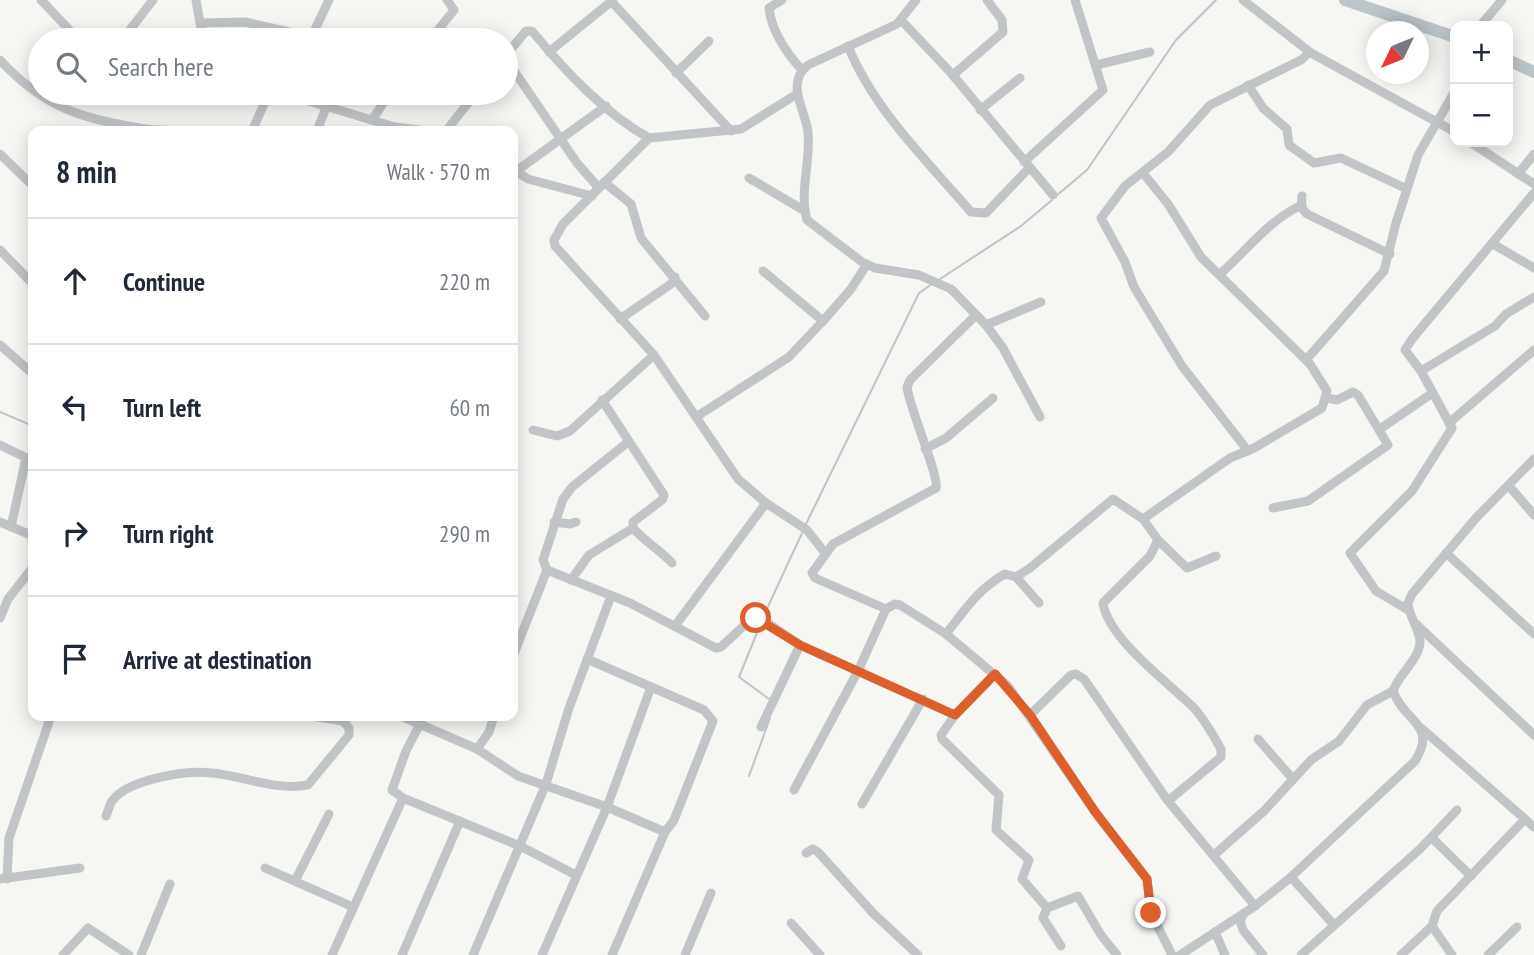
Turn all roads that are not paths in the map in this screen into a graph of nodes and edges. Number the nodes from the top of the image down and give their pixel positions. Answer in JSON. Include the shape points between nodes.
{"nodes":[{"id":1,"x":40,"y":0,"type":"edge"},
{"id":2,"x":153,"y":0,"type":"edge"},
{"id":3,"x":196,"y":0,"type":"edge"},
{"id":4,"x":329,"y":0,"type":"edge"},
{"id":5,"x":447,"y":0,"type":"edge"},
{"id":6,"x":782,"y":0,"type":"edge"},
{"id":7,"x":916,"y":0,"type":"edge"},
{"id":8,"x":987,"y":0,"type":"edge"},
{"id":9,"x":1075,"y":0,"type":"edge"},
{"id":10,"x":1243,"y":0,"type":"edge"},
{"id":11,"x":1502,"y":0,"type":"edge"},
{"id":12,"x":612,"y":1,"type":"edge"},
{"id":13,"x":901,"y":20,"type":"junction"},
{"id":14,"x":1483,"y":21,"type":"edge"},
{"id":15,"x":201,"y":23,"type":"junction"},
{"id":16,"x":67,"y":28,"type":"edge"},
{"id":17,"x":131,"y":28,"type":"edge"},
{"id":18,"x":202,"y":28,"type":"edge"},
{"id":19,"x":270,"y":28,"type":"edge"},
{"id":20,"x":316,"y":28,"type":"edge"},
{"id":21,"x":440,"y":28,"type":"edge"},
{"id":22,"x":709,"y":41,"type":"dead end"},
{"id":23,"x":518,"y":44,"type":"edge"},
{"id":24,"x":848,"y":46,"type":"junction"},
{"id":25,"x":549,"y":52,"type":"junction"},
{"id":26,"x":1150,"y":52,"type":"dead end"},
{"id":27,"x":1310,"y":52,"type":"junction"},
{"id":28,"x":0,"y":60,"type":"edge"},
{"id":29,"x":1096,"y":65,"type":"junction"},
{"id":30,"x":802,"y":70,"type":"junction"},
{"id":31,"x":676,"y":73,"type":"junction"},
{"id":32,"x":518,"y":75,"type":"edge"},
{"id":33,"x":953,"y":75,"type":"junction"},
{"id":34,"x":1020,"y":78,"type":"dead end"},
{"id":35,"x":28,"y":84,"type":"edge"},
{"id":36,"x":1248,"y":85,"type":"junction"},
{"id":37,"x":797,"y":94,"type":"junction"},
{"id":38,"x":1450,"y":100,"type":"edge"},
{"id":39,"x":55,"y":105,"type":"edge"},
{"id":40,"x":264,"y":105,"type":"edge"},
{"id":41,"x":327,"y":105,"type":"joint"},
{"id":42,"x":382,"y":105,"type":"edge"},
{"id":43,"x":466,"y":105,"type":"edge"},
{"id":44,"x":606,"y":106,"type":"junction"},
{"id":45,"x":980,"y":110,"type":"junction"},
{"id":46,"x":372,"y":120,"type":"junction"},
{"id":47,"x":1438,"y":121,"type":"junction"},
{"id":48,"x":103,"y":126,"type":"edge"},
{"id":49,"x":254,"y":126,"type":"edge"},
{"id":50,"x":319,"y":126,"type":"edge"},
{"id":51,"x":382,"y":126,"type":"edge"},
{"id":52,"x":450,"y":126,"type":"edge"},
{"id":53,"x":1450,"y":129,"type":"edge"},
{"id":54,"x":731,"y":131,"type":"junction"},
{"id":55,"x":559,"y":138,"type":"junction"},
{"id":56,"x":649,"y":138,"type":"junction"},
{"id":57,"x":1478,"y":147,"type":"edge"},
{"id":58,"x":0,"y":154,"type":"edge"},
{"id":59,"x":1534,"y":154,"type":"edge"},
{"id":60,"x":1026,"y":165,"type":"junction"},
{"id":61,"x":518,"y":168,"type":"edge"},
{"id":62,"x":518,"y":173,"type":"edge"},
{"id":63,"x":1143,"y":173,"type":"junction"},
{"id":64,"x":1518,"y":174,"type":"junction"},
{"id":65,"x":750,"y":178,"type":"dead end"},
{"id":66,"x":28,"y":182,"type":"edge"},
{"id":67,"x":1534,"y":184,"type":"edge"},
{"id":68,"x":601,"y":185,"type":"junction"},
{"id":69,"x":1407,"y":189,"type":"junction"},
{"id":70,"x":1534,"y":193,"type":"edge"},
{"id":71,"x":1053,"y":195,"type":"dead end"},
{"id":72,"x":592,"y":196,"type":"junction"},
{"id":73,"x":805,"y":211,"type":"junction"},
{"id":74,"x":1493,"y":244,"type":"junction"},
{"id":75,"x":0,"y":250,"type":"edge"},
{"id":76,"x":1390,"y":254,"type":"junction"},
{"id":77,"x":867,"y":264,"type":"junction"},
{"id":78,"x":1534,"y":268,"type":"edge"},
{"id":79,"x":763,"y":271,"type":"dead end"},
{"id":80,"x":1220,"y":274,"type":"junction"},
{"id":81,"x":28,"y":279,"type":"edge"},
{"id":82,"x":675,"y":281,"type":"junction"},
{"id":83,"x":1534,"y":297,"type":"edge"},
{"id":84,"x":1041,"y":302,"type":"dead end"},
{"id":85,"x":705,"y":316,"type":"dead end"},
{"id":86,"x":975,"y":316,"type":"junction"},
{"id":87,"x":620,"y":319,"type":"junction"},
{"id":88,"x":822,"y":321,"type":"junction"},
{"id":89,"x":986,"y":326,"type":"junction"},
{"id":90,"x":0,"y":345,"type":"edge"},
{"id":91,"x":1534,"y":350,"type":"edge"},
{"id":92,"x":654,"y":355,"type":"junction"},
{"id":93,"x":1306,"y":360,"type":"junction"},
{"id":94,"x":28,"y":370,"type":"edge"},
{"id":95,"x":1420,"y":371,"type":"junction"},
{"id":96,"x":1431,"y":394,"type":"junction"},
{"id":97,"x":993,"y":398,"type":"dead end"},
{"id":98,"x":1327,"y":398,"type":"junction"},
{"id":99,"x":602,"y":400,"type":"junction"},
{"id":100,"x":696,"y":417,"type":"junction"},
{"id":101,"x":1040,"y":417,"type":"dead end"},
{"id":102,"x":1449,"y":423,"type":"junction"},
{"id":103,"x":1380,"y":429,"type":"junction"},
{"id":104,"x":533,"y":430,"type":"dead end"},
{"id":105,"x":628,"y":442,"type":"junction"},
{"id":106,"x":0,"y":445,"type":"edge"},
{"id":107,"x":925,"y":449,"type":"junction"},
{"id":108,"x":1248,"y":451,"type":"junction"},
{"id":109,"x":28,"y":459,"type":"edge"},
{"id":110,"x":1534,"y":459,"type":"edge"},
{"id":111,"x":28,"y":464,"type":"edge"},
{"id":112,"x":1509,"y":486,"type":"junction"},
{"id":113,"x":766,"y":503,"type":"junction"},
{"id":114,"x":1273,"y":508,"type":"dead end"},
{"id":115,"x":1534,"y":515,"type":"edge"},
{"id":116,"x":1143,"y":519,"type":"junction"},
{"id":117,"x":0,"y":522,"type":"edge"},
{"id":118,"x":554,"y":522,"type":"junction"},
{"id":119,"x":576,"y":522,"type":"dead end"},
{"id":120,"x":11,"y":527,"type":"junction"},
{"id":121,"x":633,"y":528,"type":"junction"},
{"id":122,"x":28,"y":534,"type":"edge"},
{"id":123,"x":1158,"y":540,"type":"junction"},
{"id":124,"x":825,"y":553,"type":"junction"},
{"id":125,"x":1447,"y":553,"type":"junction"},
{"id":126,"x":1216,"y":556,"type":"dead end"},
{"id":127,"x":672,"y":563,"type":"dead end"},
{"id":128,"x":547,"y":570,"type":"junction"},
{"id":129,"x":28,"y":573,"type":"edge"},
{"id":130,"x":1016,"y":577,"type":"junction"},
{"id":131,"x":571,"y":580,"type":"junction"},
{"id":132,"x":611,"y":596,"type":"junction"},
{"id":133,"x":1039,"y":603,"type":"dead end"},
{"id":134,"x":886,"y":609,"type":"junction"},
{"id":135,"x":1409,"y":614,"type":"junction"},
{"id":136,"x":0,"y":618,"type":"edge"},
{"id":137,"x":675,"y":626,"type":"junction"},
{"id":138,"x":946,"y":634,"type":"junction"},
{"id":139,"x":1534,"y":634,"type":"edge"},
{"id":140,"x":1424,"y":639,"type":"junction"},
{"id":141,"x":518,"y":643,"type":"edge"},
{"id":142,"x":800,"y":645,"type":"junction"},
{"id":143,"x":587,"y":659,"type":"junction"},
{"id":144,"x":859,"y":669,"type":"junction"},
{"id":145,"x":995,"y":674,"type":"junction"},
{"id":146,"x":651,"y":687,"type":"junction"},
{"id":147,"x":1393,"y":691,"type":"junction"},
{"id":148,"x":923,"y":699,"type":"junction"},
{"id":149,"x":955,"y":715,"type":"junction"},
{"id":150,"x":1030,"y":715,"type":"junction"},
{"id":151,"x":49,"y":721,"type":"edge"},
{"id":152,"x":343,"y":721,"type":"edge"},
{"id":153,"x":418,"y":721,"type":"edge"},
{"id":154,"x":492,"y":721,"type":"edge"},
{"id":155,"x":421,"y":722,"type":"junction"},
{"id":156,"x":761,"y":727,"type":"dead end"},
{"id":157,"x":1420,"y":727,"type":"junction"},
{"id":158,"x":1534,"y":736,"type":"edge"},
{"id":159,"x":1258,"y":739,"type":"dead end"},
{"id":160,"x":477,"y":749,"type":"junction"},
{"id":161,"x":1292,"y":778,"type":"junction"},
{"id":162,"x":546,"y":784,"type":"junction"},
{"id":163,"x":794,"y":790,"type":"dead end"},
{"id":164,"x":403,"y":797,"type":"junction"},
{"id":165,"x":1168,"y":800,"type":"junction"},
{"id":166,"x":862,"y":804,"type":"dead end"},
{"id":167,"x":607,"y":807,"type":"junction"},
{"id":168,"x":1457,"y":810,"type":"dead end"},
{"id":169,"x":329,"y":814,"type":"dead end"},
{"id":170,"x":106,"y":817,"type":"dead end"},
{"id":171,"x":1525,"y":819,"type":"junction"},
{"id":172,"x":460,"y":821,"type":"junction"},
{"id":173,"x":1534,"y":827,"type":"edge"},
{"id":174,"x":666,"y":832,"type":"junction"},
{"id":175,"x":1432,"y":838,"type":"junction"},
{"id":176,"x":520,"y":846,"type":"junction"},
{"id":177,"x":806,"y":853,"type":"dead end"},
{"id":178,"x":1214,"y":855,"type":"junction"},
{"id":179,"x":80,"y":868,"type":"dead end"},
{"id":180,"x":265,"y":868,"type":"dead end"},
{"id":181,"x":576,"y":875,"type":"junction"},
{"id":182,"x":1471,"y":876,"type":"junction"},
{"id":183,"x":1291,"y":877,"type":"junction"},
{"id":184,"x":3,"y":879,"type":"edge"},
{"id":185,"x":295,"y":881,"type":"junction"},
{"id":186,"x":170,"y":884,"type":"dead end"},
{"id":187,"x":710,"y":893,"type":"dead end"},
{"id":188,"x":1255,"y":906,"type":"junction"},
{"id":189,"x":354,"y":907,"type":"junction"},
{"id":190,"x":1047,"y":908,"type":"junction"},
{"id":191,"x":1244,"y":912,"type":"junction"},
{"id":192,"x":791,"y":923,"type":"dead end"},
{"id":193,"x":1334,"y":925,"type":"junction"},
{"id":194,"x":1432,"y":926,"type":"junction"},
{"id":195,"x":1517,"y":927,"type":"dead end"},
{"id":196,"x":1215,"y":932,"type":"junction"},
{"id":197,"x":1061,"y":946,"type":"dead end"},
{"id":198,"x":1312,"y":952,"type":"edge"},
{"id":199,"x":63,"y":955,"type":"edge"},
{"id":200,"x":129,"y":955,"type":"edge"},
{"id":201,"x":141,"y":955,"type":"edge"},
{"id":202,"x":332,"y":955,"type":"edge"},
{"id":203,"x":402,"y":955,"type":"edge"},
{"id":204,"x":473,"y":955,"type":"edge"},
{"id":205,"x":542,"y":955,"type":"edge"},
{"id":206,"x":612,"y":955,"type":"edge"},
{"id":207,"x":685,"y":955,"type":"edge"},
{"id":208,"x":820,"y":955,"type":"edge"},
{"id":209,"x":918,"y":955,"type":"edge"},
{"id":210,"x":1117,"y":955,"type":"edge"},
{"id":211,"x":1172,"y":955,"type":"edge"},
{"id":212,"x":1180,"y":955,"type":"edge"},
{"id":213,"x":1225,"y":955,"type":"edge"},
{"id":214,"x":1263,"y":955,"type":"edge"},
{"id":215,"x":1301,"y":955,"type":"edge"},
{"id":216,"x":1401,"y":955,"type":"edge"},
{"id":217,"x":1452,"y":955,"type":"edge"},
{"id":218,"x":1488,"y":955,"type":"edge"}],
"edges":[{"from":1,"to":16,"type":"street"},
{"from":2,"to":17,"type":"street"},
{"from":3,"to":15,"type":"street"},
{"from":4,"to":20,"type":"street"},
{"from":5,"to":21,"type":"street","via":[[454,10]]},
{"from":6,"to":30,"type":"street","via":[[769,8],[769,16],[790,58]]},
{"from":7,"to":13,"type":"street"},
{"from":8,"to":33,"type":"street","via":[[1002,20],[1003,32]]},
{"from":9,"to":29,"type":"street"},
{"from":10,"to":27,"type":"street"},
{"from":11,"to":14,"type":"street"},
{"from":12,"to":25,"type":"street"},
{"from":12,"to":31,"type":"street"},
{"from":13,"to":24,"type":"street"},
{"from":13,"to":33,"type":"street"},
{"from":15,"to":18,"type":"street"},
{"from":15,"to":19,"type":"street","via":[[245,22]]},
{"from":22,"to":31,"type":"street"},
{"from":23,"to":25,"type":"street","via":[[530,30]]},
{"from":24,"to":30,"type":"street"},
{"from":24,"to":60,"type":"street","via":[[860,73],[895,124],[971,212],[986,213]]},
{"from":25,"to":44,"type":"street"},
{"from":26,"to":29,"type":"street"},
{"from":27,"to":36,"type":"street"},
{"from":27,"to":47,"type":"street"},
{"from":28,"to":35,"type":"street"},
{"from":29,"to":60,"type":"street","via":[[1103,90]]},
{"from":30,"to":37,"type":"street"},
{"from":31,"to":54,"type":"street"},
{"from":32,"to":55,"type":"street"},
{"from":33,"to":45,"type":"street"},
{"from":34,"to":45,"type":"street"},
{"from":36,"to":63,"type":"street","via":[[1210,105],[1182,139]]},
{"from":36,"to":69,"type":"street","via":[[1263,108],[1287,129],[1289,145],[1314,163],[1341,158]]},
{"from":37,"to":54,"type":"street","via":[[753,124]]},
{"from":37,"to":73,"type":"street","via":[[808,133]]},
{"from":38,"to":47,"type":"street"},
{"from":39,"to":48,"type":"street"},
{"from":40,"to":49,"type":"street"},
{"from":41,"to":46,"type":"street"},
{"from":41,"to":50,"type":"street"},
{"from":42,"to":46,"type":"street"},
{"from":43,"to":52,"type":"street"},
{"from":44,"to":55,"type":"street"},
{"from":44,"to":56,"type":"street","via":[[626,126]]},
{"from":45,"to":60,"type":"street"},
{"from":46,"to":51,"type":"street"},
{"from":47,"to":53,"type":"street"},
{"from":47,"to":69,"type":"street","via":[[1418,155]]},
{"from":54,"to":56,"type":"street"},
{"from":55,"to":61,"type":"street"},
{"from":55,"to":68,"type":"street"},
{"from":56,"to":68,"type":"street"},
{"from":57,"to":64,"type":"street"},
{"from":58,"to":66,"type":"street"},
{"from":59,"to":64,"type":"street"},
{"from":60,"to":71,"type":"street"},
{"from":62,"to":72,"type":"street"},
{"from":63,"to":80,"type":"street","via":[[1196,252]]},
{"from":63,"to":108,"type":"street","via":[[1125,186],[1104,213],[1102,223],[1182,366]]},
{"from":64,"to":67,"type":"street"},
{"from":65,"to":73,"type":"street"},
{"from":68,"to":72,"type":"street"},
{"from":68,"to":82,"type":"street","via":[[631,204],[641,238]]},
{"from":69,"to":76,"type":"street"},
{"from":70,"to":74,"type":"street"},
{"from":72,"to":87,"type":"street","via":[[563,224],[555,246]]},
{"from":73,"to":77,"type":"street","via":[[814,228]]},
{"from":74,"to":78,"type":"street"},
{"from":74,"to":95,"type":"street","via":[[1405,350]]},
{"from":75,"to":81,"type":"street"},
{"from":76,"to":80,"type":"street","via":[[1307,214],[1302,201]]},
{"from":76,"to":93,"type":"street","via":[[1379,280]]},
{"from":77,"to":86,"type":"street","via":[[931,279],[951,289]]},
{"from":77,"to":88,"type":"street"},
{"from":79,"to":88,"type":"street"},
{"from":80,"to":93,"type":"street"},
{"from":82,"to":85,"type":"street"},
{"from":82,"to":87,"type":"street"},
{"from":83,"to":95,"type":"street"},
{"from":84,"to":89,"type":"street"},
{"from":86,"to":89,"type":"street"},
{"from":86,"to":107,"type":"street","via":[[910,380],[908,392]]},
{"from":87,"to":92,"type":"street"},
{"from":88,"to":100,"type":"street","via":[[789,357]]},
{"from":89,"to":101,"type":"street","via":[[1013,364]]},
{"from":90,"to":94,"type":"street"},
{"from":91,"to":102,"type":"street"},
{"from":92,"to":99,"type":"street"},
{"from":92,"to":100,"type":"street"},
{"from":93,"to":98,"type":"street"},
{"from":95,"to":96,"type":"street"},
{"from":96,"to":102,"type":"street"},
{"from":96,"to":103,"type":"street"},
{"from":97,"to":107,"type":"street","via":[[946,438]]},
{"from":98,"to":103,"type":"street","via":[[1337,400],[1353,392]]},
{"from":98,"to":108,"type":"street","via":[[1322,408]]},
{"from":99,"to":104,"type":"street","via":[[562,436]]},
{"from":99,"to":105,"type":"street"},
{"from":100,"to":113,"type":"street","via":[[738,479]]},
{"from":102,"to":135,"type":"street","via":[[1451,428],[1412,491],[1350,553],[1376,591]]},
{"from":103,"to":114,"type":"street","via":[[1386,447],[1334,486],[1308,501]]},
{"from":105,"to":118,"type":"street","via":[[572,487]]},
{"from":105,"to":121,"type":"street","via":[[664,495],[633,522]]},
{"from":106,"to":109,"type":"street"},
{"from":107,"to":124,"type":"street","via":[[938,480],[936,488],[833,544]]},
{"from":108,"to":116,"type":"street","via":[[1230,458]]},
{"from":110,"to":112,"type":"street"},
{"from":111,"to":120,"type":"street"},
{"from":112,"to":115,"type":"street"},
{"from":112,"to":125,"type":"street"},
{"from":113,"to":124,"type":"street","via":[[807,530]]},
{"from":113,"to":137,"type":"street"},
{"from":116,"to":123,"type":"street"},
{"from":116,"to":130,"type":"street","via":[[1120,501],[1110,500]]},
{"from":117,"to":120,"type":"street"},
{"from":118,"to":119,"type":"street"},
{"from":118,"to":128,"type":"street","via":[[543,560]]},
{"from":120,"to":122,"type":"street"},
{"from":121,"to":127,"type":"street"},
{"from":121,"to":131,"type":"street","via":[[589,555]]},
{"from":123,"to":126,"type":"street","via":[[1189,569]]},
{"from":123,"to":165,"type":"street","via":[[1150,555],[1103,603],[1110,621],[1153,673],[1192,706],[1222,749],[1220,757]]},
{"from":124,"to":134,"type":"street","via":[[812,575]]},
{"from":125,"to":135,"type":"street","via":[[1412,594]]},
{"from":125,"to":139,"type":"street"},
{"from":128,"to":131,"type":"street"},
{"from":128,"to":141,"type":"street"},
{"from":129,"to":136,"type":"street"},
{"from":130,"to":133,"type":"street"},
{"from":130,"to":138,"type":"street","via":[[1005,574],[993,580]]},
{"from":131,"to":132,"type":"street"},
{"from":132,"to":137,"type":"street"},
{"from":132,"to":143,"type":"street"},
{"from":134,"to":138,"type":"street","via":[[900,605]]},
{"from":134,"to":144,"type":"street"},
{"from":135,"to":140,"type":"street"},
{"from":137,"to":142,"type":"street","via":[[716,648],[756,618]]},
{"from":138,"to":145,"type":"street"},
{"from":140,"to":147,"type":"street"},
{"from":140,"to":158,"type":"street"},
{"from":142,"to":144,"type":"street"},
{"from":142,"to":156,"type":"street"},
{"from":143,"to":146,"type":"street"},
{"from":143,"to":162,"type":"street"},
{"from":144,"to":148,"type":"street"},
{"from":144,"to":163,"type":"street"},
{"from":145,"to":149,"type":"street"},
{"from":145,"to":150,"type":"street"},
{"from":146,"to":167,"type":"street"},
{"from":146,"to":174,"type":"street","via":[[704,710],[713,721]]},
{"from":147,"to":157,"type":"street"},
{"from":147,"to":161,"type":"street","via":[[1367,705],[1339,741]]},
{"from":148,"to":149,"type":"street"},
{"from":148,"to":166,"type":"street"},
{"from":149,"to":190,"type":"street","via":[[942,739],[999,795],[996,830],[1029,860],[1022,878]]},
{"from":150,"to":165,"type":"street","via":[[1071,675],[1079,675]]},
{"from":150,"to":211,"type":"street","via":[[1147,879],[1151,913]]},
{"from":151,"to":184,"type":"street","via":[[9,838]]},
{"from":152,"to":170,"type":"street","via":[[349,736],[308,785],[181,773],[125,790],[111,802]]},
{"from":153,"to":155,"type":"street"},
{"from":154,"to":160,"type":"street"},
{"from":155,"to":160,"type":"street"},
{"from":155,"to":164,"type":"street","via":[[391,786]]},
{"from":157,"to":171,"type":"street"},
{"from":157,"to":183,"type":"street","via":[[1425,742],[1415,761]]},
{"from":159,"to":161,"type":"street"},
{"from":160,"to":162,"type":"street","via":[[502,768]]},
{"from":161,"to":178,"type":"street","via":[[1264,811]]},
{"from":162,"to":167,"type":"street"},
{"from":162,"to":176,"type":"street"},
{"from":164,"to":172,"type":"street"},
{"from":164,"to":189,"type":"street"},
{"from":165,"to":178,"type":"street"},
{"from":167,"to":174,"type":"street"},
{"from":167,"to":181,"type":"street"},
{"from":168,"to":175,"type":"street"},
{"from":169,"to":185,"type":"street"},
{"from":171,"to":173,"type":"street"},
{"from":171,"to":182,"type":"street"},
{"from":172,"to":176,"type":"street"},
{"from":172,"to":203,"type":"street"},
{"from":174,"to":206,"type":"street"},
{"from":175,"to":182,"type":"street"},
{"from":175,"to":193,"type":"street"},
{"from":176,"to":181,"type":"street"},
{"from":176,"to":204,"type":"street"},
{"from":177,"to":209,"type":"street","via":[[818,852]]},
{"from":178,"to":188,"type":"street"},
{"from":179,"to":184,"type":"street"},
{"from":180,"to":185,"type":"street"},
{"from":181,"to":205,"type":"street"},
{"from":182,"to":194,"type":"street","via":[[1437,911]]},
{"from":183,"to":188,"type":"street"},
{"from":183,"to":193,"type":"street"},
{"from":185,"to":189,"type":"street"},
{"from":186,"to":201,"type":"street"},
{"from":187,"to":207,"type":"street"},
{"from":188,"to":191,"type":"street"},
{"from":189,"to":202,"type":"street"},
{"from":190,"to":197,"type":"street","via":[[1042,920]]},
{"from":190,"to":210,"type":"street","via":[[1080,897]]},
{"from":191,"to":196,"type":"street"},
{"from":191,"to":214,"type":"street","via":[[1240,920],[1243,930]]},
{"from":192,"to":208,"type":"street"},
{"from":193,"to":198,"type":"street"},
{"from":194,"to":216,"type":"street"},
{"from":194,"to":217,"type":"street"},
{"from":195,"to":218,"type":"street"},
{"from":196,"to":212,"type":"street"},
{"from":196,"to":213,"type":"street"},
{"from":198,"to":215,"type":"street"},
{"from":199,"to":200,"type":"street","via":[[88,928]]}]}
